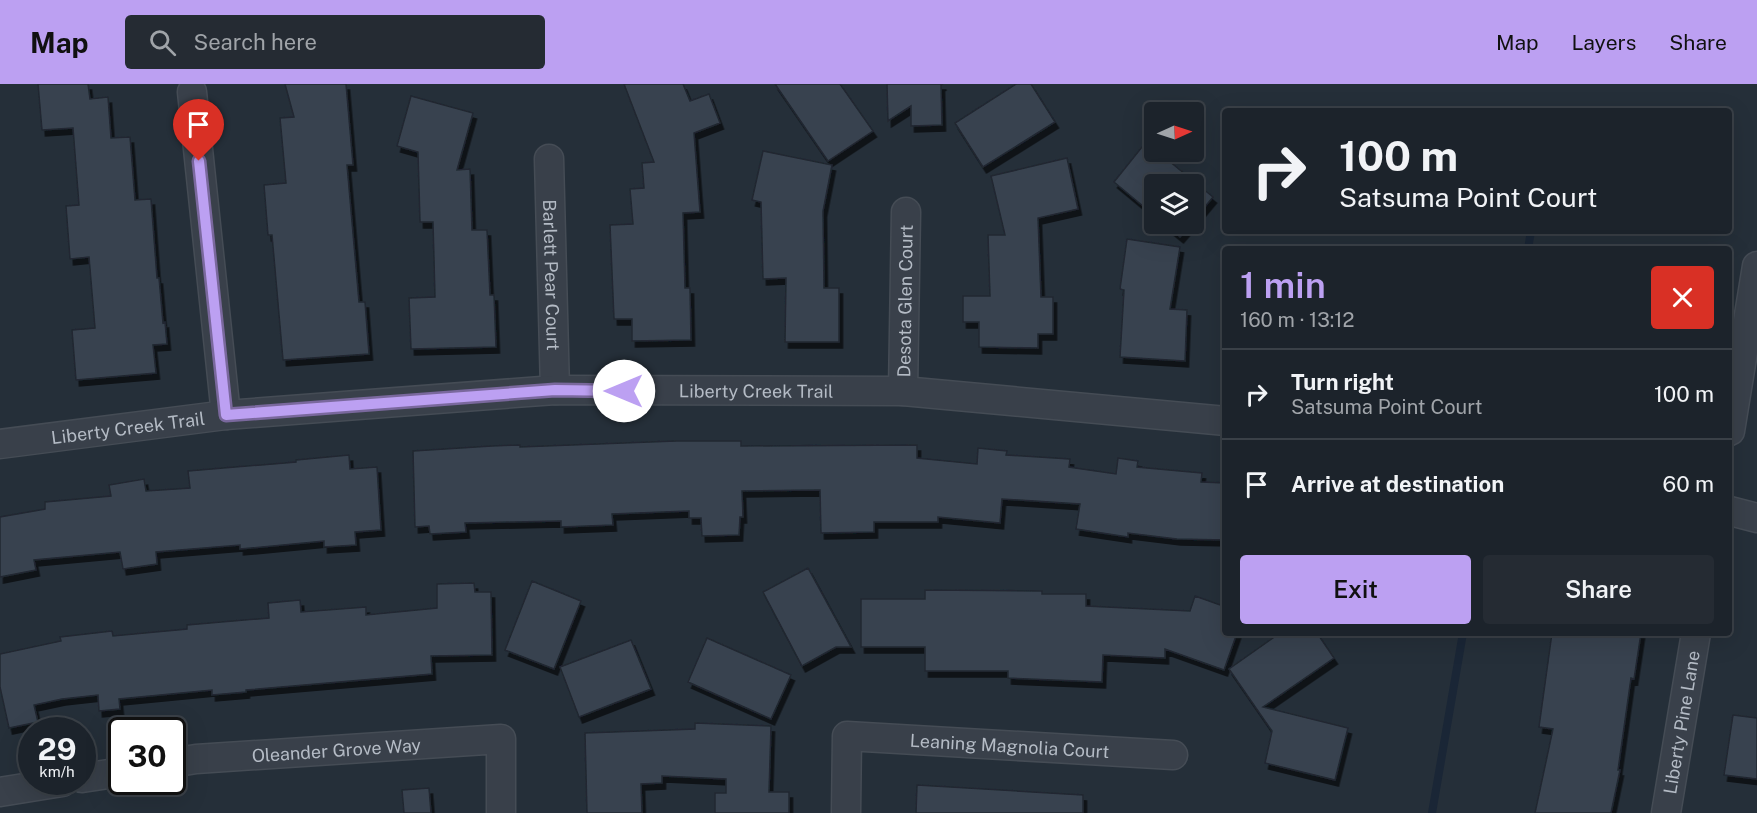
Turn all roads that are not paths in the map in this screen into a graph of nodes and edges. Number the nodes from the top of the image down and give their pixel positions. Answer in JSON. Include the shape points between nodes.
{"nodes":[{"id":1,"x":192,"y":92,"type":"dead end"},
{"id":2,"x":549,"y":159,"type":"dead end"},
{"id":3,"x":906,"y":212,"type":"dead end"},
{"id":4,"x":1757,"y":266,"type":"edge"},
{"id":5,"x":555,"y":390,"type":"junction"},
{"id":6,"x":903,"y":391,"type":"junction"},
{"id":7,"x":226,"y":415,"type":"junction"},
{"id":8,"x":1732,"y":419,"type":"edge"},
{"id":9,"x":1222,"y":421,"type":"edge"},
{"id":10,"x":0,"y":444,"type":"edge"},
{"id":11,"x":1732,"y":512,"type":"edge"},
{"id":12,"x":1757,"y":518,"type":"edge"},
{"id":13,"x":1696,"y":636,"type":"edge"},
{"id":14,"x":1173,"y":755,"type":"dead end"},
{"id":15,"x":186,"y":761,"type":"edge"},
{"id":16,"x":18,"y":789,"type":"edge"},
{"id":17,"x":0,"y":792,"type":"edge"},
{"id":18,"x":501,"y":813,"type":"edge"},
{"id":19,"x":846,"y":813,"type":"edge"},
{"id":20,"x":1666,"y":813,"type":"edge"}],
"edges":[{"from":1,"to":7,"type":"street"},
{"from":2,"to":5,"type":"street","name":"Barlett Pear Court"},
{"from":3,"to":6,"type":"street","name":"Desota Glen Court"},
{"from":4,"to":8,"type":"street"},
{"from":5,"to":6,"type":"street","name":"Liberty Creek Trail"},
{"from":5,"to":7,"type":"street","name":"Liberty Creek Trail"},
{"from":6,"to":9,"type":"street","name":"Liberty Creek Trail"},
{"from":7,"to":10,"type":"street","name":"Liberty Creek Trail"},
{"from":11,"to":12,"type":"street"},
{"from":13,"to":20,"type":"street","name":"Liberty Pine Lane"},
{"from":14,"to":19,"type":"street","name":"Leaning Magnolia Court","via":[[847,736]]},
{"from":15,"to":18,"type":"street","name":"Oleander Grove Way","via":[[501,739]]},
{"from":16,"to":17,"type":"street"}]}
